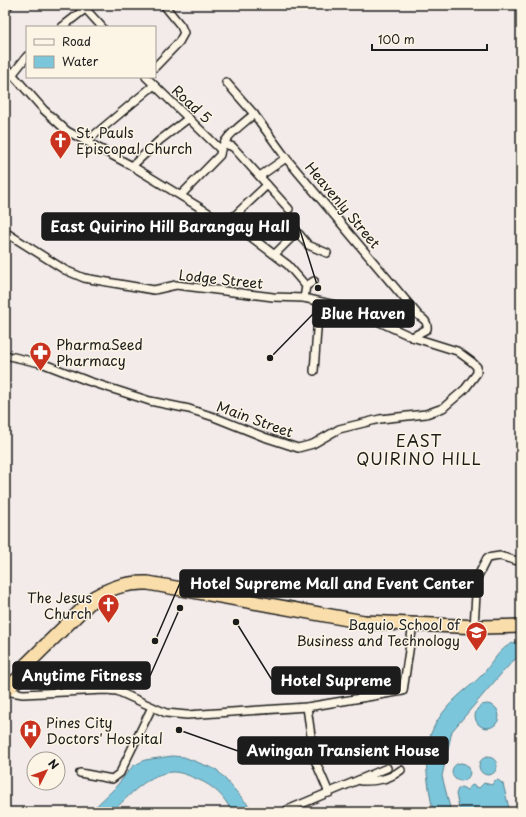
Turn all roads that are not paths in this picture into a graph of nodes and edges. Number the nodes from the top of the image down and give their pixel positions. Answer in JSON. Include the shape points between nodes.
{"nodes":[{"id":1,"x":9,"y":5,"type":"edge"},
{"id":2,"x":164,"y":5,"type":"edge"},
{"id":3,"x":84,"y":7,"type":"edge"},
{"id":4,"x":5,"y":8,"type":"edge"},
{"id":5,"x":63,"y":26,"type":"edge"},
{"id":6,"x":101,"y":26,"type":"edge"},
{"id":7,"x":26,"y":57,"type":"edge"},
{"id":8,"x":5,"y":66,"type":"edge"},
{"id":9,"x":156,"y":66,"type":"edge"},
{"id":10,"x":12,"y":75,"type":"junction"},
{"id":11,"x":147,"y":78,"type":"edge"},
{"id":12,"x":226,"y":82,"type":"dead end"},
{"id":13,"x":153,"y":86,"type":"junction"},
{"id":14,"x":254,"y":114,"type":"junction"},
{"id":15,"x":189,"y":118,"type":"junction"},
{"id":16,"x":87,"y":141,"type":"junction"},
{"id":17,"x":222,"y":147,"type":"junction"},
{"id":18,"x":286,"y":158,"type":"junction"},
{"id":19,"x":132,"y":166,"type":"junction"},
{"id":20,"x":260,"y":176,"type":"junction"},
{"id":21,"x":267,"y":185,"type":"junction"},
{"id":22,"x":181,"y":195,"type":"junction"},
{"id":23,"x":289,"y":209,"type":"dead end"},
{"id":24,"x":228,"y":223,"type":"junction"},
{"id":25,"x":5,"y":232,"type":"edge"},
{"id":26,"x":327,"y":253,"type":"dead end"},
{"id":27,"x":275,"y":254,"type":"junction"},
{"id":28,"x":314,"y":281,"type":"dead end"},
{"id":29,"x":306,"y":286,"type":"junction"},
{"id":30,"x":304,"y":298,"type":"junction"},
{"id":31,"x":319,"y":302,"type":"junction"},
{"id":32,"x":412,"y":337,"type":"junction"},
{"id":33,"x":5,"y":355,"type":"edge"},
{"id":34,"x":314,"y":371,"type":"dead end"},
{"id":35,"x":521,"y":562,"type":"edge"},
{"id":36,"x":413,"y":624,"type":"junction"},
{"id":37,"x":521,"y":626,"type":"edge"},
{"id":38,"x":474,"y":627,"type":"junction"},
{"id":39,"x":23,"y":668,"type":"junction"},
{"id":40,"x":5,"y":679,"type":"edge"},
{"id":41,"x":5,"y":691,"type":"edge"},
{"id":42,"x":152,"y":707,"type":"junction"},
{"id":43,"x":307,"y":707,"type":"junction"},
{"id":44,"x":387,"y":768,"type":"dead end"},
{"id":45,"x":401,"y":770,"type":"dead end"},
{"id":46,"x":80,"y":773,"type":"dead end"},
{"id":47,"x":357,"y":782,"type":"junction"},
{"id":48,"x":329,"y":793,"type":"junction"},
{"id":49,"x":286,"y":810,"type":"dead end"}],
"edges":[{"from":1,"to":4,"type":"street"},
{"from":2,"to":9,"type":"street","via":[[181,26],[184,34]]},
{"from":3,"to":5,"type":"street"},
{"from":3,"to":6,"type":"street"},
{"from":7,"to":10,"type":"street"},
{"from":8,"to":10,"type":"street"},
{"from":10,"to":16,"type":"street","via":[[67,131]]},
{"from":11,"to":13,"type":"street","name":"Road 5"},
{"from":12,"to":14,"type":"street","name":"Heavenly Street"},
{"from":13,"to":15,"type":"street","name":"Road 5"},
{"from":13,"to":16,"type":"street"},
{"from":14,"to":17,"type":"street","via":[[226,139]]},
{"from":14,"to":18,"type":"street","name":"Heavenly Street"},
{"from":15,"to":17,"type":"street","name":"Road 5"},
{"from":15,"to":19,"type":"street"},
{"from":16,"to":19,"type":"street"},
{"from":17,"to":20,"type":"street","name":"Road 5","via":[[234,147]]},
{"from":17,"to":22,"type":"street","via":[[220,155]]},
{"from":18,"to":20,"type":"street"},
{"from":18,"to":32,"type":"street","name":"Heavenly Street","via":[[419,316],[425,319],[427,329]]},
{"from":19,"to":22,"type":"street"},
{"from":20,"to":21,"type":"street","name":"Road 5"},
{"from":21,"to":23,"type":"street","name":"Road 5"},
{"from":21,"to":24,"type":"street"},
{"from":22,"to":24,"type":"street"},
{"from":24,"to":27,"type":"street"},
{"from":25,"to":30,"type":"street","name":"Lodge Street","via":[[65,270],[84,278],[154,290],[176,285],[273,297]]},
{"from":26,"to":27,"type":"street","via":[[308,245],[299,234],[294,235]]},
{"from":27,"to":29,"type":"street"},
{"from":28,"to":29,"type":"street"},
{"from":29,"to":30,"type":"street"},
{"from":30,"to":31,"type":"street","name":"Lodge Street"},
{"from":31,"to":32,"type":"street","name":"Main Street","via":[[360,313]]},
{"from":31,"to":34,"type":"street"},
{"from":32,"to":33,"type":"street","name":"Main Street","via":[[457,351],[467,357],[476,367],[476,376],[443,408],[426,414],[380,419],[338,429],[313,444],[298,448],[264,438],[189,409],[150,401],[44,364]]},
{"from":35,"to":38,"type":"street","via":[[500,556],[487,558],[477,578]]},
{"from":36,"to":38,"type":"highway"},
{"from":36,"to":39,"type":"highway","via":[[364,622],[148,583],[132,583],[110,588],[96,597]]},
{"from":36,"to":43,"type":"street","via":[[403,691]]},
{"from":37,"to":38,"type":"highway"},
{"from":39,"to":40,"type":"highway","via":[[15,670]]},
{"from":39,"to":41,"type":"highway","via":[[21,676]]},
{"from":41,"to":42,"type":"street","via":[[23,694],[117,691]]},
{"from":42,"to":43,"type":"street","via":[[166,713],[187,715]]},
{"from":42,"to":46,"type":"street","via":[[120,774],[112,779]]},
{"from":43,"to":48,"type":"street","via":[[314,758]]},
{"from":44,"to":47,"type":"street"},
{"from":45,"to":47,"type":"street","via":[[390,778]]},
{"from":47,"to":48,"type":"street"},
{"from":48,"to":49,"type":"street"}]}
